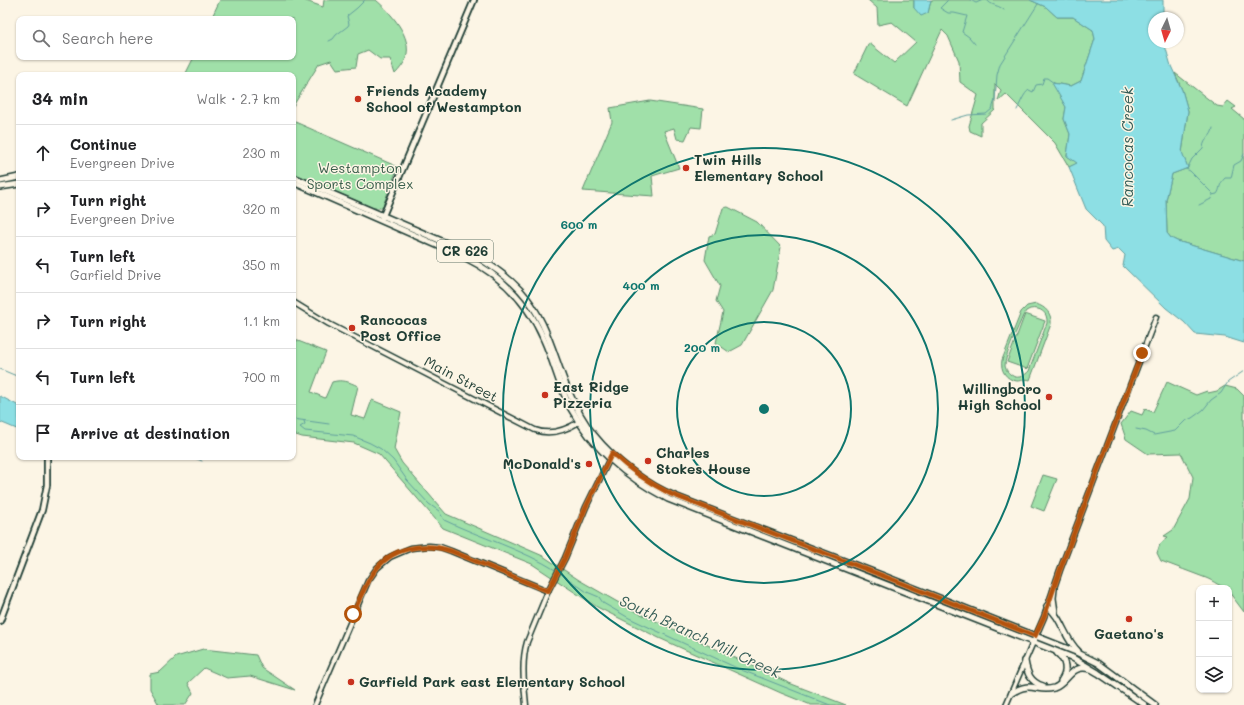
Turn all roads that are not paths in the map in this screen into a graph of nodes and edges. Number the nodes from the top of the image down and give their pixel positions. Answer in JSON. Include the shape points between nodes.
{"nodes":[{"id":1,"x":474,"y":0,"type":"edge"},
{"id":2,"x":16,"y":178,"type":"edge"},
{"id":3,"x":296,"y":178,"type":"edge"},
{"id":4,"x":0,"y":181,"type":"edge"},
{"id":5,"x":296,"y":183,"type":"edge"},
{"id":6,"x":16,"y":184,"type":"edge"},
{"id":7,"x":0,"y":187,"type":"edge"},
{"id":8,"x":382,"y":218,"type":"junction"},
{"id":9,"x":296,"y":304,"type":"edge"},
{"id":10,"x":1156,"y":317,"type":"dead end"},
{"id":11,"x":564,"y":388,"type":"junction"},
{"id":12,"x":579,"y":422,"type":"junction"},
{"id":13,"x":611,"y":456,"type":"junction"},
{"id":14,"x":47,"y":460,"type":"edge"},
{"id":15,"x":1054,"y":589,"type":"junction"},
{"id":16,"x":548,"y":591,"type":"junction"},
{"id":17,"x":1047,"y":606,"type":"junction"},
{"id":18,"x":1056,"y":615,"type":"junction"},
{"id":19,"x":0,"y":621,"type":"edge"},
{"id":20,"x":1035,"y":636,"type":"junction"},
{"id":21,"x":1033,"y":642,"type":"junction"},
{"id":22,"x":1053,"y":649,"type":"junction"},
{"id":23,"x":1083,"y":656,"type":"junction"},
{"id":24,"x":1025,"y":660,"type":"junction"},
{"id":25,"x":1098,"y":673,"type":"junction"},
{"id":26,"x":1012,"y":693,"type":"junction"},
{"id":27,"x":315,"y":705,"type":"edge"},
{"id":28,"x":526,"y":705,"type":"edge"},
{"id":29,"x":1006,"y":705,"type":"edge"},
{"id":30,"x":1145,"y":705,"type":"edge"},
{"id":31,"x":1155,"y":705,"type":"edge"}],
"edges":[{"from":1,"to":8,"type":"main road"},
{"from":2,"to":4,"type":"main road"},
{"from":3,"to":8,"type":"main road","number":"CR 626"},
{"from":5,"to":8,"type":"main road","number":"CR 626"},
{"from":6,"to":7,"type":"main road"},
{"from":8,"to":11,"type":"main road","number":"CR 626","via":[[480,264],[506,285],[531,309]]},
{"from":9,"to":12,"type":"street","name":"Main Street","via":[[329,324],[539,431],[561,431]]},
{"from":10,"to":15,"type":"street"},
{"from":11,"to":12,"type":"main road","number":"CR 626"},
{"from":11,"to":13,"type":"main road","number":"CR 626"},
{"from":12,"to":13,"type":"main road","number":"CR 626"},
{"from":13,"to":16,"type":"street"},
{"from":13,"to":20,"type":"main road","number":"CR 626","via":[[671,494]]},
{"from":13,"to":21,"type":"main road","number":"CR 626","via":[[623,471],[668,499]]},
{"from":14,"to":19,"type":"main road","via":[[47,485],[42,510]]},
{"from":15,"to":17,"type":"street"},
{"from":15,"to":18,"type":"main road","via":[[1053,605]]},
{"from":16,"to":27,"type":"street","via":[[440,547],[417,546],[400,552],[381,564],[368,581]]},
{"from":16,"to":28,"type":"street","via":[[525,650],[523,665]]},
{"from":17,"to":18,"type":"main road"},
{"from":17,"to":20,"type":"street"},
{"from":18,"to":23,"type":"main road","via":[[1070,643]]},
{"from":20,"to":21,"type":"street"},
{"from":20,"to":23,"type":"main road","number":"CR 626"},
{"from":21,"to":22,"type":"main road","number":"CR 626"},
{"from":21,"to":24,"type":"street"},
{"from":22,"to":24,"type":"main road","via":[[1063,659],[1065,667],[1062,680],[1053,686],[1043,686],[1034,682],[1028,675]]},
{"from":22,"to":25,"type":"main road","number":"CR 626"},
{"from":23,"to":31,"type":"main road","number":"CR 626","via":[[1116,675]]},
{"from":24,"to":26,"type":"street"},
{"from":25,"to":26,"type":"main road","via":[[1080,668],[1054,688],[1029,686]]},
{"from":25,"to":30,"type":"main road","number":"CR 626"},
{"from":26,"to":29,"type":"street"}]}
